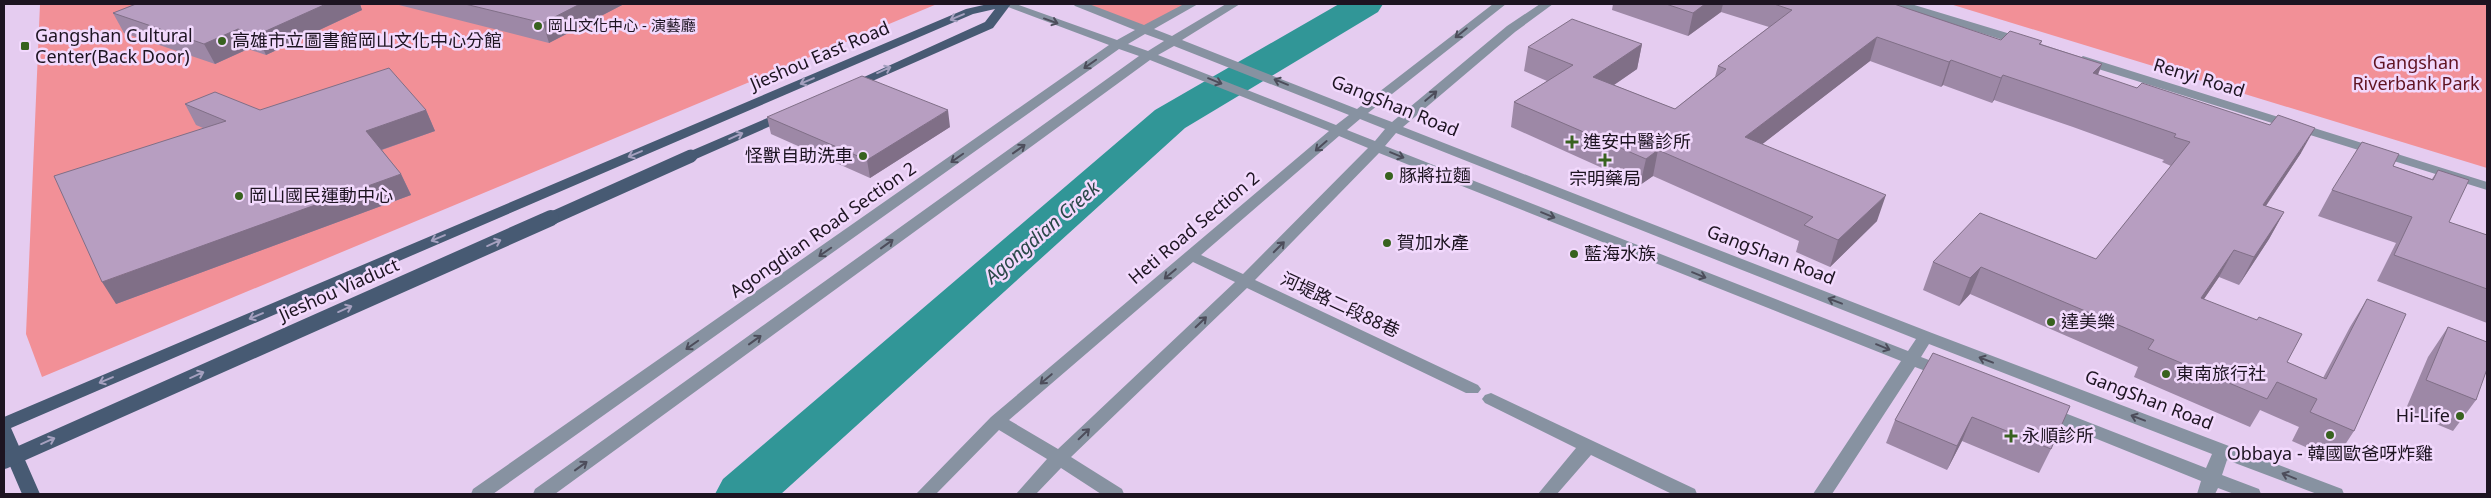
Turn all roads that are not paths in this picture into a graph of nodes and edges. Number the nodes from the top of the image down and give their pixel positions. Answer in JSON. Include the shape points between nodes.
{"nodes":[{"id":1,"x":1005,"y":4,"type":"edge"},
{"id":2,"x":1079,"y":4,"type":"edge"},
{"id":3,"x":1192,"y":4,"type":"edge"},
{"id":4,"x":1234,"y":4,"type":"edge"},
{"id":5,"x":1500,"y":4,"type":"edge"},
{"id":6,"x":1547,"y":4,"type":"edge"},
{"id":7,"x":1900,"y":4,"type":"edge"},
{"id":8,"x":1146,"y":28,"type":"junction"},
{"id":9,"x":1172,"y":40,"type":"junction"},
{"id":10,"x":1117,"y":45,"type":"junction"},
{"id":11,"x":2033,"y":45,"type":"edge"},
{"id":12,"x":1148,"y":56,"type":"junction"},
{"id":13,"x":2071,"y":57,"type":"edge"},
{"id":14,"x":838,"y":91,"type":"edge"},
{"id":15,"x":801,"y":107,"type":"edge"},
{"id":16,"x":1361,"y":113,"type":"junction"},
{"id":17,"x":1394,"y":128,"type":"junction"},
{"id":18,"x":1338,"y":131,"type":"junction"},
{"id":19,"x":680,"y":135,"type":"joint"},
{"id":20,"x":1377,"y":148,"type":"junction"},
{"id":21,"x":2487,"y":186,"type":"edge"},
{"id":22,"x":1192,"y":256,"type":"junction"},
{"id":23,"x":1244,"y":282,"type":"junction"},
{"id":24,"x":1926,"y":337,"type":"junction"},
{"id":25,"x":1913,"y":359,"type":"junction"},
{"id":26,"x":1958,"y":377,"type":"edge"},
{"id":27,"x":1472,"y":389,"type":"dead end"},
{"id":28,"x":1491,"y":399,"type":"dead end"},
{"id":29,"x":2030,"y":406,"type":"edge"},
{"id":30,"x":996,"y":421,"type":"junction"},
{"id":31,"x":4,"y":424,"type":"edge"},
{"id":32,"x":4,"y":432,"type":"edge"},
{"id":33,"x":1589,"y":445,"type":"junction"},
{"id":34,"x":2222,"y":450,"type":"junction"},
{"id":35,"x":1059,"y":458,"type":"junction"},
{"id":36,"x":4,"y":461,"type":"edge"},
{"id":37,"x":2209,"y":486,"type":"edge"},
{"id":38,"x":31,"y":494,"type":"edge"},
{"id":39,"x":480,"y":494,"type":"edge"},
{"id":40,"x":542,"y":494,"type":"edge"},
{"id":41,"x":925,"y":494,"type":"edge"},
{"id":42,"x":1025,"y":494,"type":"edge"},
{"id":43,"x":1115,"y":494,"type":"edge"},
{"id":44,"x":1547,"y":494,"type":"edge"},
{"id":45,"x":1688,"y":494,"type":"edge"},
{"id":46,"x":1822,"y":494,"type":"edge"},
{"id":47,"x":2252,"y":494,"type":"edge"},
{"id":48,"x":2335,"y":494,"type":"edge"}],
"edges":[{"from":1,"to":10,"type":"street","one_way":true},
{"from":14,"to":1,"type":"main road","one_way":true,"via":[[988,25]]},
{"from":1,"to":19,"type":"main road","name":"Jieshou East Road","one_way":true,"via":[[970,12]]},
{"from":2,"to":8,"type":"street"},
{"from":3,"to":8,"type":"street","name":"Agongdian Road Section 2"},
{"from":4,"to":9,"type":"street"},
{"from":5,"to":16,"type":"street","name":"Heti Road Section 2","one_way":true},
{"from":17,"to":6,"type":"street","one_way":true,"via":[[1511,29]]},
{"from":7,"to":11,"type":"street"},
{"from":8,"to":9,"type":"street"},
{"from":8,"to":10,"type":"street","name":"Agongdian Road Section 2"},
{"from":9,"to":12,"type":"street"},
{"from":16,"to":9,"type":"street","name":"GangShan Road","one_way":true},
{"from":10,"to":12,"type":"street"},
{"from":10,"to":39,"type":"street","name":"Agongdian Road Section 2","one_way":true},
{"from":12,"to":18,"type":"street","one_way":true},
{"from":40,"to":12,"type":"street","one_way":true},
{"from":13,"to":21,"type":"street","name":"Renyi Road"},
{"from":36,"to":15,"type":"main road","name":"Jieshou Viaduct","one_way":true,"bridge":true},
{"from":16,"to":17,"type":"street","name":"GangShan Road"},
{"from":16,"to":18,"type":"street","name":"Heti Road Section 2"},
{"from":17,"to":20,"type":"street"},
{"from":24,"to":17,"type":"street","name":"GangShan Road","one_way":true},
{"from":18,"to":20,"type":"street"},
{"from":18,"to":22,"type":"street","name":"Heti Road Section 2","one_way":true},
{"from":19,"to":31,"type":"main road","name":"Jieshou Viaduct","one_way":true},
{"from":23,"to":20,"type":"street","one_way":true},
{"from":20,"to":25,"type":"street","one_way":true},
{"from":22,"to":23,"type":"street","name":"河堤路二段88巷"},
{"from":22,"to":30,"type":"street","name":"Heti Road Section 2","one_way":true},
{"from":23,"to":27,"type":"street","name":"河堤路二段88巷"},
{"from":35,"to":23,"type":"street","one_way":true},
{"from":24,"to":25,"type":"street"},
{"from":34,"to":24,"type":"street","name":"GangShan Road","one_way":true},
{"from":25,"to":26,"type":"street"},
{"from":25,"to":46,"type":"street"},
{"from":28,"to":33,"type":"street"},
{"from":29,"to":37,"type":"street"},
{"from":30,"to":35,"type":"street"},
{"from":30,"to":41,"type":"street","name":"Heti Road Section 2"},
{"from":32,"to":38,"type":"main road"},
{"from":33,"to":44,"type":"street"},
{"from":33,"to":45,"type":"street"},
{"from":34,"to":37,"type":"street"},
{"from":48,"to":34,"type":"street","name":"GangShan Road","one_way":true},
{"from":35,"to":42,"type":"street"},
{"from":35,"to":43,"type":"street"},
{"from":37,"to":47,"type":"street"}]}
